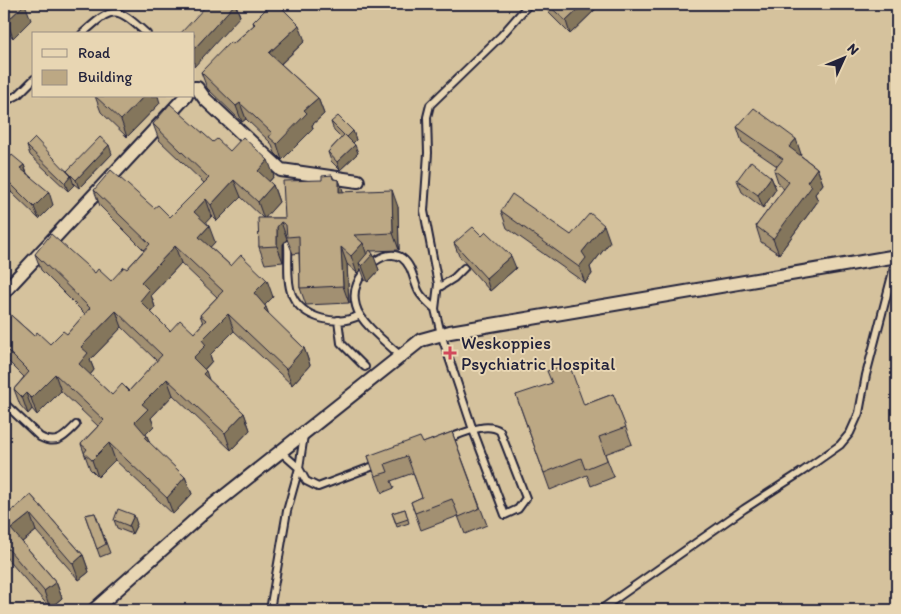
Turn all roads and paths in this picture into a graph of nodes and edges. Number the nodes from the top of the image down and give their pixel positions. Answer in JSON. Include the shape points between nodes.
{"nodes":[{"id":1,"x":529,"y":4,"type":"edge"},
{"id":2,"x":84,"y":32,"type":"edge"},
{"id":3,"x":144,"y":32,"type":"edge"},
{"id":4,"x":32,"y":81,"type":"edge"},
{"id":5,"x":195,"y":87,"type":"edge"},
{"id":6,"x":184,"y":98,"type":"edge"},
{"id":7,"x":4,"y":102,"type":"edge"},
{"id":8,"x":358,"y":181,"type":"dead end"},
{"id":9,"x":288,"y":244,"type":"edge"},
{"id":10,"x":897,"y":256,"type":"edge"},
{"id":11,"x":464,"y":268,"type":"dead end"},
{"id":12,"x":895,"y":271,"type":"edge"},
{"id":13,"x":438,"y":288,"type":"junction"},
{"id":14,"x":4,"y":292,"type":"edge"},
{"id":15,"x":435,"y":309,"type":"junction"},
{"id":16,"x":360,"y":315,"type":"junction"},
{"id":17,"x":338,"y":320,"type":"junction"},
{"id":18,"x":441,"y":334,"type":"junction"},
{"id":19,"x":402,"y":357,"type":"junction"},
{"id":20,"x":365,"y":367,"type":"dead end"},
{"id":21,"x":4,"y":403,"type":"edge"},
{"id":22,"x":76,"y":425,"type":"dead end"},
{"id":23,"x":473,"y":430,"type":"junction"},
{"id":24,"x":304,"y":435,"type":"junction"},
{"id":25,"x":436,"y":443,"type":"edge"},
{"id":26,"x":280,"y":452,"type":"junction"},
{"id":27,"x":391,"y":460,"type":"edge"},
{"id":28,"x":299,"y":468,"type":"junction"},
{"id":29,"x":94,"y":610,"type":"edge"},
{"id":30,"x":270,"y":610,"type":"edge"},
{"id":31,"x":600,"y":610,"type":"edge"}],
"edges":[{"from":1,"to":13,"type":"lane","via":[[434,100],[428,111],[424,211]]},
{"from":2,"to":3,"type":"lane","via":[[105,13],[113,12],[131,19]]},
{"from":4,"to":7,"type":"lane","via":[[18,95]]},
{"from":5,"to":8,"type":"street","via":[[281,170]]},
{"from":6,"to":14,"type":"street"},
{"from":9,"to":17,"type":"lane","via":[[293,297],[318,318]]},
{"from":10,"to":12,"type":"lane"},
{"from":10,"to":18,"type":"street"},
{"from":11,"to":13,"type":"lane"},
{"from":12,"to":31,"type":"lane","via":[[866,375],[859,413],[840,445]]},
{"from":13,"to":15,"type":"lane"},
{"from":15,"to":16,"type":"lane","via":[[419,294],[404,260],[391,255],[372,264],[358,280],[355,297]]},
{"from":15,"to":18,"type":"lane"},
{"from":16,"to":17,"type":"lane"},
{"from":16,"to":19,"type":"lane"},
{"from":17,"to":20,"type":"lane","via":[[341,343]]},
{"from":18,"to":19,"type":"street","via":[[421,340]]},
{"from":18,"to":23,"type":"lane"},
{"from":19,"to":24,"type":"street"},
{"from":21,"to":22,"type":"lane","via":[[47,441],[61,439]]},
{"from":23,"to":23,"type":"lane","via":[[505,515],[518,509],[526,498],[500,431],[495,428]]},
{"from":23,"to":25,"type":"lane"},
{"from":24,"to":26,"type":"street"},
{"from":24,"to":28,"type":"lane"},
{"from":26,"to":28,"type":"lane"},
{"from":26,"to":29,"type":"street","via":[[192,523]]},
{"from":27,"to":28,"type":"lane","via":[[318,487],[306,482]]},
{"from":28,"to":30,"type":"lane","via":[[287,511]]}]}
